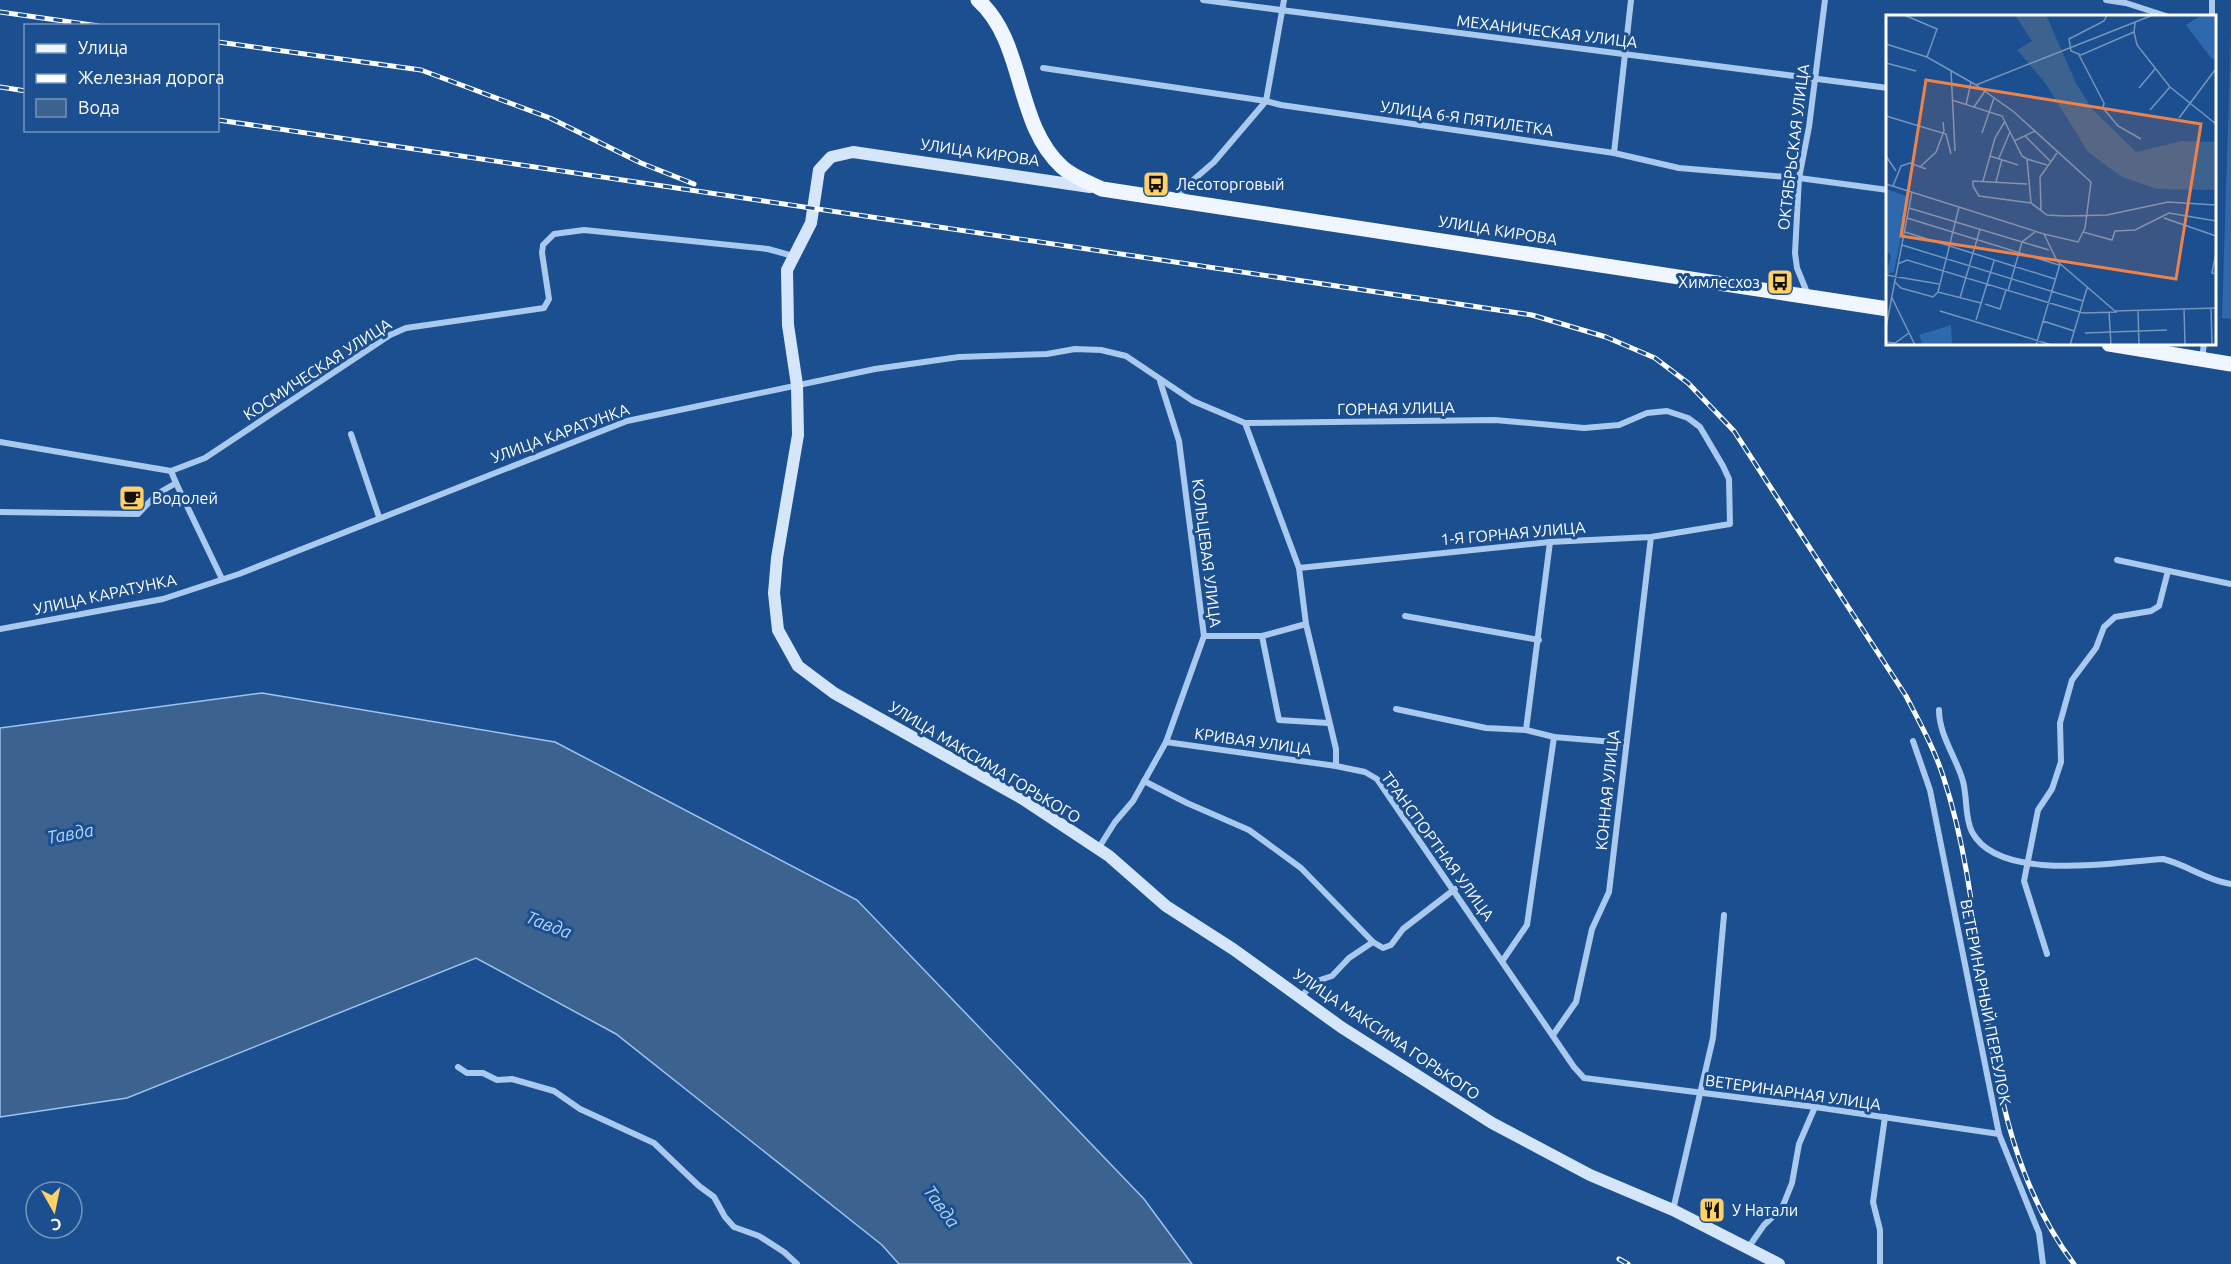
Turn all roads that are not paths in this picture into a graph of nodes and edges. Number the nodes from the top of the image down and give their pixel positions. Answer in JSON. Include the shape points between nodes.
{"nodes":[{"id":1,"x":978,"y":0,"type":"edge"},
{"id":2,"x":1203,"y":0,"type":"edge"},
{"id":3,"x":1284,"y":0,"type":"edge"},
{"id":4,"x":1631,"y":0,"type":"edge"},
{"id":5,"x":1825,"y":0,"type":"edge"},
{"id":6,"x":2106,"y":0,"type":"edge"},
{"id":7,"x":1283,"y":10,"type":"junction"},
{"id":8,"x":2163,"y":15,"type":"edge"},
{"id":9,"x":1626,"y":55,"type":"junction"},
{"id":10,"x":1043,"y":68,"type":"dead end"},
{"id":11,"x":1814,"y":77,"type":"junction"},
{"id":12,"x":1886,"y":88,"type":"edge"},
{"id":13,"x":1266,"y":101,"type":"junction"},
{"id":14,"x":853,"y":152,"type":"joint"},
{"id":15,"x":1614,"y":153,"type":"junction"},
{"id":16,"x":1799,"y":178,"type":"junction"},
{"id":17,"x":1102,"y":189,"type":"junction"},
{"id":18,"x":1886,"y":190,"type":"edge"},
{"id":19,"x":1178,"y":200,"type":"junction"},
{"id":20,"x":793,"y":256,"type":"junction"},
{"id":21,"x":1808,"y":296,"type":"junction"},
{"id":22,"x":1886,"y":309,"type":"edge"},
{"id":23,"x":2122,"y":345,"type":"edge"},
{"id":24,"x":2203,"y":351,"type":"edge"},
{"id":25,"x":2231,"y":364,"type":"edge"},
{"id":26,"x":1144,"y":368,"type":"joint"},
{"id":27,"x":1160,"y":380,"type":"junction"},
{"id":28,"x":797,"y":385,"type":"junction"},
{"id":29,"x":1245,"y":423,"type":"junction"},
{"id":30,"x":351,"y":434,"type":"dead end"},
{"id":31,"x":0,"y":442,"type":"edge"},
{"id":32,"x":171,"y":471,"type":"junction"},
{"id":33,"x":176,"y":483,"type":"junction"},
{"id":34,"x":0,"y":512,"type":"edge"},
{"id":35,"x":379,"y":517,"type":"junction"},
{"id":36,"x":1730,"y":524,"type":"joint"},
{"id":37,"x":1651,"y":537,"type":"junction"},
{"id":38,"x":1550,"y":542,"type":"junction"},
{"id":39,"x":2117,"y":560,"type":"dead end"},
{"id":40,"x":1299,"y":568,"type":"junction"},
{"id":41,"x":2168,"y":571,"type":"junction"},
{"id":42,"x":222,"y":579,"type":"junction"},
{"id":43,"x":2231,"y":584,"type":"edge"},
{"id":44,"x":1405,"y":616,"type":"dead end"},
{"id":45,"x":1306,"y":624,"type":"junction"},
{"id":46,"x":0,"y":629,"type":"edge"},
{"id":47,"x":1204,"y":636,"type":"junction"},
{"id":48,"x":1262,"y":636,"type":"junction"},
{"id":49,"x":1539,"y":640,"type":"junction"},
{"id":50,"x":1396,"y":709,"type":"dead end"},
{"id":51,"x":1939,"y":710,"type":"dead end"},
{"id":52,"x":1328,"y":723,"type":"junction"},
{"id":53,"x":1526,"y":730,"type":"junction"},
{"id":54,"x":1554,"y":737,"type":"junction"},
{"id":55,"x":1913,"y":741,"type":"dead end"},
{"id":56,"x":1166,"y":742,"type":"junction"},
{"id":57,"x":1626,"y":743,"type":"junction"},
{"id":58,"x":1336,"y":766,"type":"junction"},
{"id":59,"x":1144,"y":781,"type":"junction"},
{"id":60,"x":1098,"y":849,"type":"junction"},
{"id":61,"x":2027,"y":864,"type":"junction"},
{"id":62,"x":2231,"y":884,"type":"edge"},
{"id":63,"x":1455,"y":889,"type":"junction"},
{"id":64,"x":1724,"y":915,"type":"dead end"},
{"id":65,"x":1373,"y":942,"type":"junction"},
{"id":66,"x":2047,"y":954,"type":"dead end"},
{"id":67,"x":1503,"y":960,"type":"junction"},
{"id":68,"x":1300,"y":998,"type":"junction"},
{"id":69,"x":1553,"y":1035,"type":"junction"},
{"id":70,"x":458,"y":1067,"type":"dead end"},
{"id":71,"x":1584,"y":1078,"type":"joint"},
{"id":72,"x":1700,"y":1093,"type":"junction"},
{"id":73,"x":1815,"y":1107,"type":"junction"},
{"id":74,"x":1885,"y":1117,"type":"junction"},
{"id":75,"x":1999,"y":1134,"type":"junction"},
{"id":76,"x":1673,"y":1210,"type":"junction"},
{"id":77,"x":1748,"y":1248,"type":"junction"},
{"id":78,"x":797,"y":1264,"type":"edge"},
{"id":79,"x":1779,"y":1264,"type":"edge"},
{"id":80,"x":1880,"y":1264,"type":"edge"},
{"id":81,"x":2043,"y":1264,"type":"edge"}],
"edges":[{"from":1,"to":17,"type":"main road","name":"УЛИЦА КИРОВА","via":[[998,26],[1029,109],[1053,157],[1077,178]]},
{"from":2,"to":7,"type":"street","name":"МЕХАНИЧЕСКАЯ УЛИЦА"},
{"from":3,"to":7,"type":"street"},
{"from":4,"to":9,"type":"street"},
{"from":5,"to":11,"type":"street","name":"ОКТЯБРЬСКАЯ УЛИЦА"},
{"from":6,"to":8,"type":"street"},
{"from":7,"to":9,"type":"street","name":"МЕХАНИЧЕСКАЯ УЛИЦА"},
{"from":7,"to":13,"type":"street"},
{"from":9,"to":11,"type":"street","name":"МЕХАНИЧЕСКАЯ УЛИЦА"},
{"from":9,"to":15,"type":"street"},
{"from":10,"to":13,"type":"street","name":"УЛИЦА 6-Я ПЯТИЛЕТКА"},
{"from":11,"to":12,"type":"street","name":"МЕХАНИЧЕСКАЯ УЛИЦА"},
{"from":11,"to":16,"type":"street","name":"ОКТЯБРЬСКАЯ УЛИЦА"},
{"from":13,"to":15,"type":"street","name":"УЛИЦА 6-Я ПЯТИЛЕТКА"},
{"from":13,"to":19,"type":"street","via":[[1214,162],[1184,188]]},
{"from":14,"to":17,"type":"street","name":"УЛИЦА КИРОВА"},
{"from":14,"to":20,"type":"street","name":"УЛИЦА МАКСИМА ГОРЬКОГО","via":[[831,157],[819,170],[811,223]]},
{"from":15,"to":16,"type":"street","name":"УЛИЦА 6-Я ПЯТИЛЕТКА","via":[[1679,168]]},
{"from":16,"to":18,"type":"street","name":"УЛИЦА 6-Я ПЯТИЛЕТКА"},
{"from":16,"to":21,"type":"street","name":"ОКТЯБРЬСКАЯ УЛИЦА","via":[[1795,253]]},
{"from":17,"to":19,"type":"main road","name":"УЛИЦА КИРОВА"},
{"from":19,"to":21,"type":"main road","name":"УЛИЦА КИРОВА"},
{"from":20,"to":28,"type":"street","name":"УЛИЦА МАКСИМА ГОРЬКОГО","via":[[786,287]]},
{"from":20,"to":32,"type":"street","name":"КОСМИЧЕСКАЯ УЛИЦА","via":[[768,249],[584,230],[554,234],[543,245],[542,252],[549,299],[544,308],[417,326],[390,335],[205,458]]},
{"from":21,"to":22,"type":"main road","name":"УЛИЦА КИРОВА"},
{"from":23,"to":24,"type":"main road"},
{"from":24,"to":25,"type":"main road"},
{"from":26,"to":27,"type":"street","name":"ГОРНАЯ УЛИЦА"},
{"from":26,"to":28,"type":"street","name":"УЛИЦА КАРАТУНКА","via":[[1126,356],[1101,350],[1075,350],[959,357]]},
{"from":27,"to":29,"type":"street","name":"ГОРНАЯ УЛИЦА"},
{"from":27,"to":47,"type":"street","name":"КОЛЬЦЕВАЯ УЛИЦА","via":[[1179,441]]},
{"from":28,"to":35,"type":"street","name":"УЛИЦА КАРАТУНКА","via":[[627,421]]},
{"from":28,"to":60,"type":"street","name":"УЛИЦА МАКСИМА ГОРЬКОГО","via":[[798,435],[774,593],[778,630],[786,649],[798,666],[834,693],[1023,799]]},
{"from":29,"to":36,"type":"street","name":"ГОРНАЯ УЛИЦА","via":[[1495,420],[1584,428],[1619,425],[1660,411],[1688,418],[1700,427],[1729,479]]},
{"from":29,"to":40,"type":"street"},
{"from":30,"to":35,"type":"street"},
{"from":31,"to":32,"type":"street"},
{"from":32,"to":33,"type":"street"},
{"from":33,"to":34,"type":"street","via":[[157,494],[138,514]]},
{"from":33,"to":42,"type":"street"},
{"from":35,"to":42,"type":"street","name":"УЛИЦА КАРАТУНКА"},
{"from":36,"to":37,"type":"street","name":"1-Я ГОРНАЯ УЛИЦА"},
{"from":37,"to":38,"type":"street","name":"1-Я ГОРНАЯ УЛИЦА"},
{"from":37,"to":57,"type":"street","name":"КОННАЯ УЛИЦА"},
{"from":38,"to":40,"type":"street","name":"1-Я ГОРНАЯ УЛИЦА"},
{"from":38,"to":49,"type":"street"},
{"from":39,"to":41,"type":"street"},
{"from":40,"to":45,"type":"street"},
{"from":41,"to":43,"type":"street"},
{"from":41,"to":61,"type":"street","via":[[2159,606],[2115,617],[2104,627],[2096,648],[2072,680],[2060,723],[2061,762],[2052,789],[2038,810]]},
{"from":42,"to":46,"type":"street","name":"УЛИЦА КАРАТУНКА","via":[[163,598]]},
{"from":44,"to":49,"type":"street"},
{"from":45,"to":48,"type":"street"},
{"from":45,"to":52,"type":"street"},
{"from":47,"to":48,"type":"street"},
{"from":47,"to":56,"type":"street","name":"КОЛЬЦЕВАЯ УЛИЦА"},
{"from":48,"to":52,"type":"street","via":[[1279,720]]},
{"from":49,"to":53,"type":"street"},
{"from":50,"to":53,"type":"street","via":[[1486,728]]},
{"from":51,"to":61,"type":"street","via":[[1939,722],[1963,780],[1971,831],[1980,843],[2004,859]]},
{"from":52,"to":58,"type":"street","via":[[1336,749]]},
{"from":53,"to":54,"type":"street"},
{"from":54,"to":57,"type":"street"},
{"from":54,"to":67,"type":"street","via":[[1527,925]]},
{"from":55,"to":75,"type":"street","name":"ВЕТЕРИНАРНЫЙ ПЕРЕУЛОК","via":[[1930,790]]},
{"from":56,"to":58,"type":"street","name":"КРИВАЯ УЛИЦА"},
{"from":56,"to":59,"type":"street","name":"КОЛЬЦЕВАЯ УЛИЦА"},
{"from":57,"to":69,"type":"street","name":"КОННАЯ УЛИЦА","via":[[1609,892],[1592,929],[1576,1002]]},
{"from":58,"to":63,"type":"street","name":"ТРАНСПОРТНАЯ УЛИЦА","via":[[1365,772],[1377,779]]},
{"from":59,"to":60,"type":"street","name":"КОЛЬЦЕВАЯ УЛИЦА"},
{"from":59,"to":65,"type":"street","via":[[1249,830],[1301,868]]},
{"from":60,"to":68,"type":"street","name":"УЛИЦА МАКСИМА ГОРЬКОГО","via":[[1166,906]]},
{"from":61,"to":62,"type":"street","via":[[2163,859],[2211,881]]},
{"from":61,"to":66,"type":"street","via":[[2024,881]]},
{"from":63,"to":65,"type":"street","via":[[1403,929],[1391,945],[1383,948]]},
{"from":63,"to":67,"type":"street","name":"ТРАНСПОРТНАЯ УЛИЦА"},
{"from":64,"to":72,"type":"street","via":[[1713,1038]]},
{"from":65,"to":68,"type":"street","via":[[1349,958],[1332,976],[1314,982]]},
{"from":67,"to":69,"type":"street","name":"ТРАНСПОРТНАЯ УЛИЦА"},
{"from":68,"to":76,"type":"street","name":"УЛИЦА МАКСИМА ГОРЬКОГО","via":[[1492,1123],[1590,1175]]},
{"from":69,"to":71,"type":"street","name":"ТРАНСПОРТНАЯ УЛИЦА"},
{"from":70,"to":78,"type":"street","via":[[467,1073],[483,1073],[496,1080],[512,1078],[554,1091],[580,1109],[654,1143],[714,1197],[734,1227],[759,1236]]},
{"from":71,"to":72,"type":"street","name":"ВЕТЕРИНАРНАЯ УЛИЦА"},
{"from":72,"to":73,"type":"street","name":"ВЕТЕРИНАРНАЯ УЛИЦА"},
{"from":72,"to":76,"type":"street"},
{"from":73,"to":74,"type":"street","name":"ВЕТЕРИНАРНАЯ УЛИЦА"},
{"from":73,"to":77,"type":"street","via":[[1798,1144],[1792,1183],[1782,1208]]},
{"from":74,"to":75,"type":"street","name":"ВЕТЕРИНАРНАЯ УЛИЦА"},
{"from":74,"to":80,"type":"street","via":[[1873,1202],[1880,1230]]},
{"from":75,"to":81,"type":"street","name":"ВЕТЕРИНАРНЫЙ ПЕРЕУЛОК","via":[[2039,1233]]},
{"from":76,"to":77,"type":"street","name":"УЛИЦА МАКСИМА ГОРЬКОГО"},
{"from":77,"to":79,"type":"street","name":"УЛИЦА МАКСИМА ГОРЬКОГО"}]}
